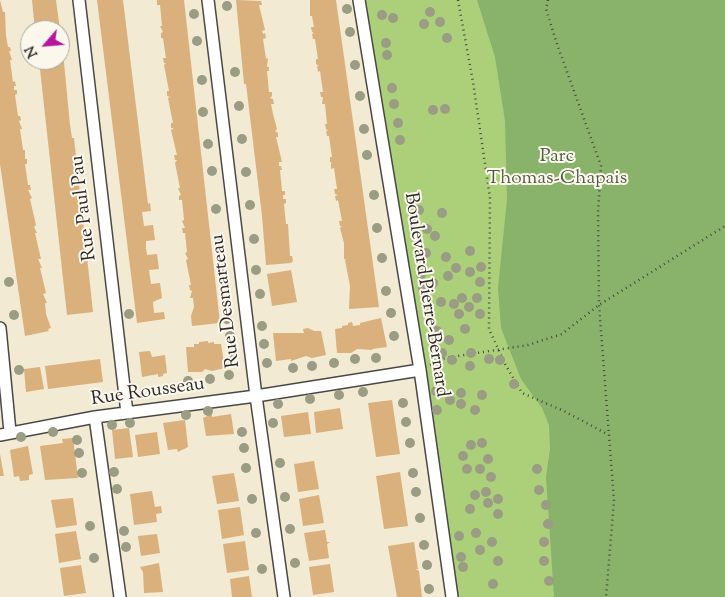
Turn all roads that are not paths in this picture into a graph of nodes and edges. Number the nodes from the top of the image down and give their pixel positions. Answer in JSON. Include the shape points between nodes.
{"nodes":[{"id":1,"x":79,"y":0,"type":"edge"},
{"id":2,"x":208,"y":0,"type":"edge"},
{"id":3,"x":359,"y":0,"type":"edge"},
{"id":4,"x":0,"y":328,"type":"edge"},
{"id":5,"x":420,"y":370,"type":"junction"},
{"id":6,"x":256,"y":396,"type":"junction"},
{"id":7,"x":127,"y":413,"type":"junction"},
{"id":8,"x":94,"y":417,"type":"junction"},
{"id":9,"x":5,"y":434,"type":"edge"},
{"id":10,"x":120,"y":597,"type":"edge"},
{"id":11,"x":284,"y":597,"type":"edge"},
{"id":12,"x":452,"y":597,"type":"edge"}],
"edges":[{"from":1,"to":7,"type":"street","name":"Rue Paul Pau"},
{"from":2,"to":6,"type":"street","name":"Rue Desmarteau"},
{"from":3,"to":5,"type":"street","name":"Boulevard Pierre-Bernard"},
{"from":4,"to":9,"type":"street"},
{"from":5,"to":6,"type":"street","name":"Rue Rousseau"},
{"from":5,"to":12,"type":"street","name":"Boulevard Pierre-Bernard"},
{"from":6,"to":7,"type":"street","name":"Rue Rousseau"},
{"from":6,"to":11,"type":"street","name":"Rue Desmarteau"},
{"from":7,"to":8,"type":"street","name":"Rue Rousseau"},
{"from":8,"to":9,"type":"street","name":"Rue Rousseau"},
{"from":8,"to":10,"type":"street"}]}
